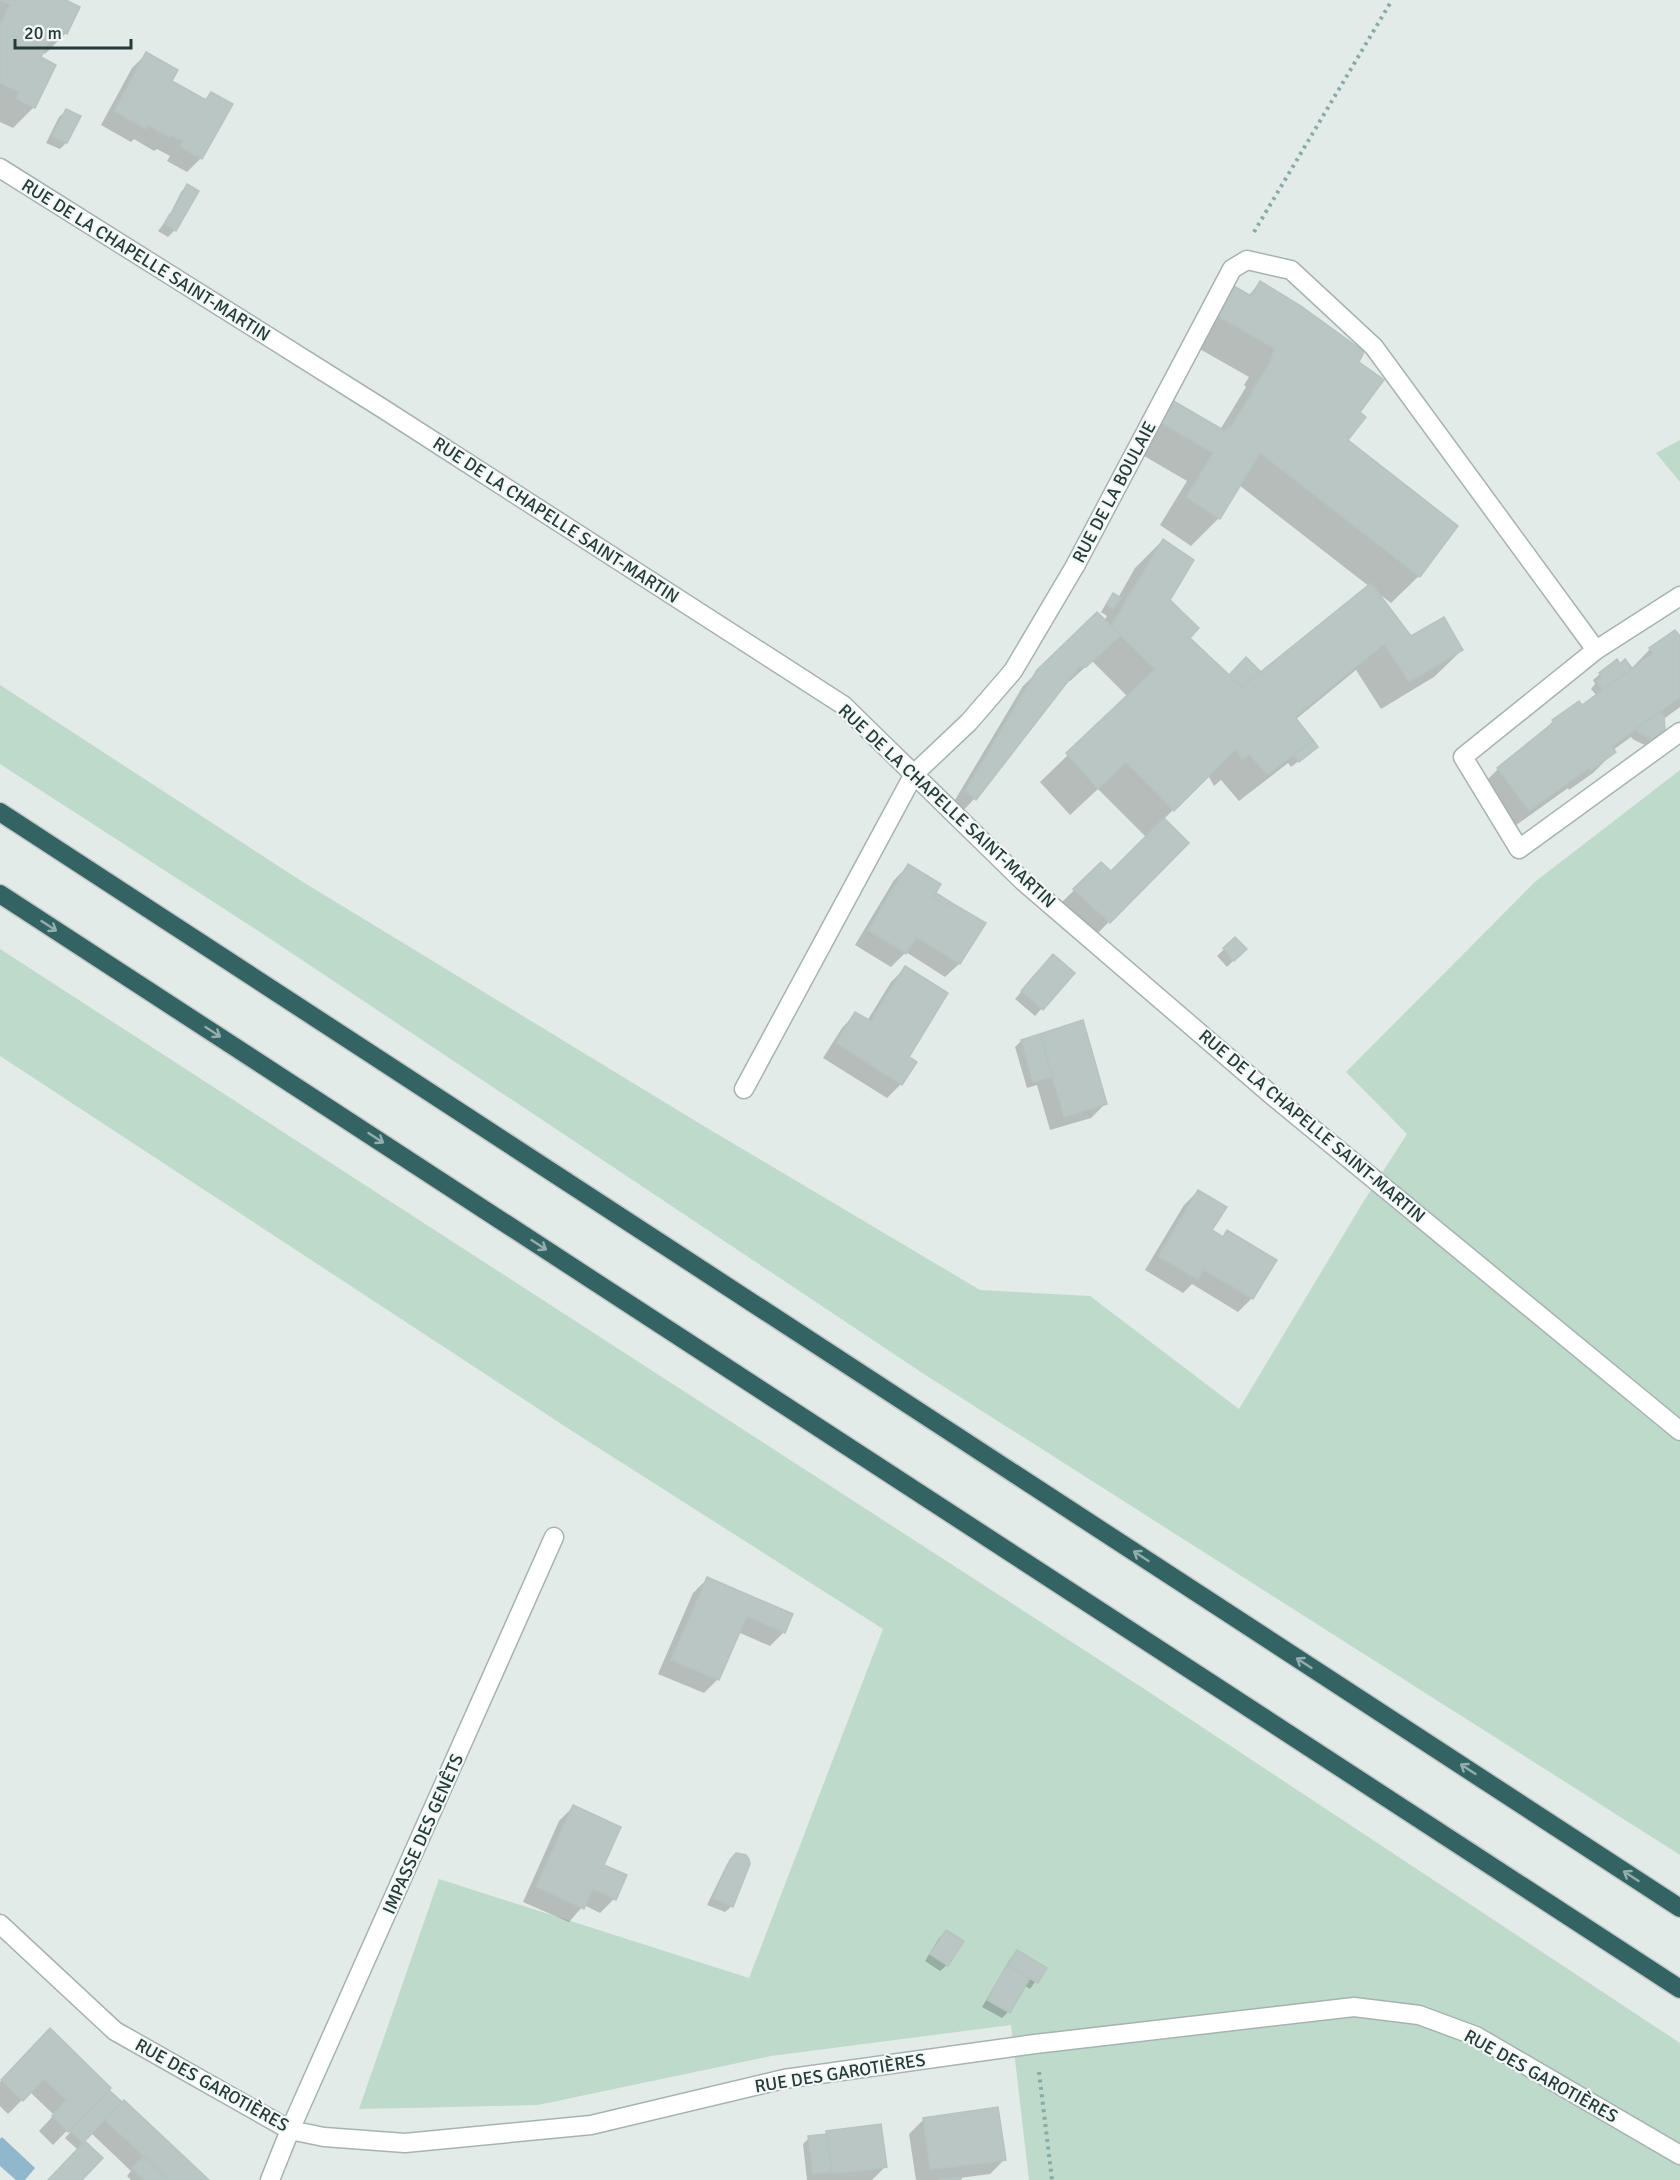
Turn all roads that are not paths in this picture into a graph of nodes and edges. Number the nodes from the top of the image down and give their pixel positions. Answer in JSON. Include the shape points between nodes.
{"nodes":[{"id":1,"x":0,"y":168,"type":"edge"},
{"id":2,"x":1680,"y":597,"type":"edge"},
{"id":3,"x":1596,"y":650,"type":"junction"},
{"id":4,"x":1680,"y":732,"type":"edge"},
{"id":5,"x":914,"y":774,"type":"junction"},
{"id":6,"x":0,"y":812,"type":"edge"},
{"id":7,"x":0,"y":894,"type":"edge"},
{"id":8,"x":744,"y":1089,"type":"dead end"},
{"id":9,"x":1680,"y":1431,"type":"edge"},
{"id":10,"x":554,"y":1537,"type":"dead end"},
{"id":11,"x":1680,"y":1908,"type":"edge"},
{"id":12,"x":0,"y":1924,"type":"edge"},
{"id":13,"x":1680,"y":1989,"type":"edge"},
{"id":14,"x":290,"y":2130,"type":"junction"},
{"id":15,"x":1680,"y":2155,"type":"edge"},
{"id":16,"x":270,"y":2180,"type":"edge"}],
"edges":[{"from":1,"to":5,"type":"street","name":"RUE DE LA CHAPELLE SAINT-MARTIN","via":[[843,705]]},
{"from":2,"to":3,"type":"street"},
{"from":3,"to":4,"type":"street","via":[[1463,757],[1519,849]]},
{"from":3,"to":5,"type":"street","name":"RUE DE LA BOULAIE","via":[[1374,347],[1291,270],[1247,260],[1232,269],[1075,566],[1013,671],[969,722]]},
{"from":5,"to":8,"type":"street","name":"RUE DE LA BOULAIE"},
{"from":5,"to":9,"type":"street","name":"RUE DE LA CHAPELLE SAINT-MARTIN","via":[[1024,882],[1274,1097]]},
{"from":11,"to":6,"type":"highway","one_way":true},
{"from":7,"to":13,"type":"highway","one_way":true},
{"from":10,"to":14,"type":"street","name":"IMPASSE DES GENÊTS"},
{"from":12,"to":14,"type":"street","name":"RUE DES GAROTIÈRES","via":[[115,2031]]},
{"from":14,"to":15,"type":"street","name":"RUE DES GAROTIÈRES","via":[[324,2137],[405,2143],[591,2126],[784,2079],[1035,2044],[1354,2007],[1419,2015],[1476,2036]]},
{"from":14,"to":16,"type":"street","name":"IMPASSE DES GENÊTS"}]}
